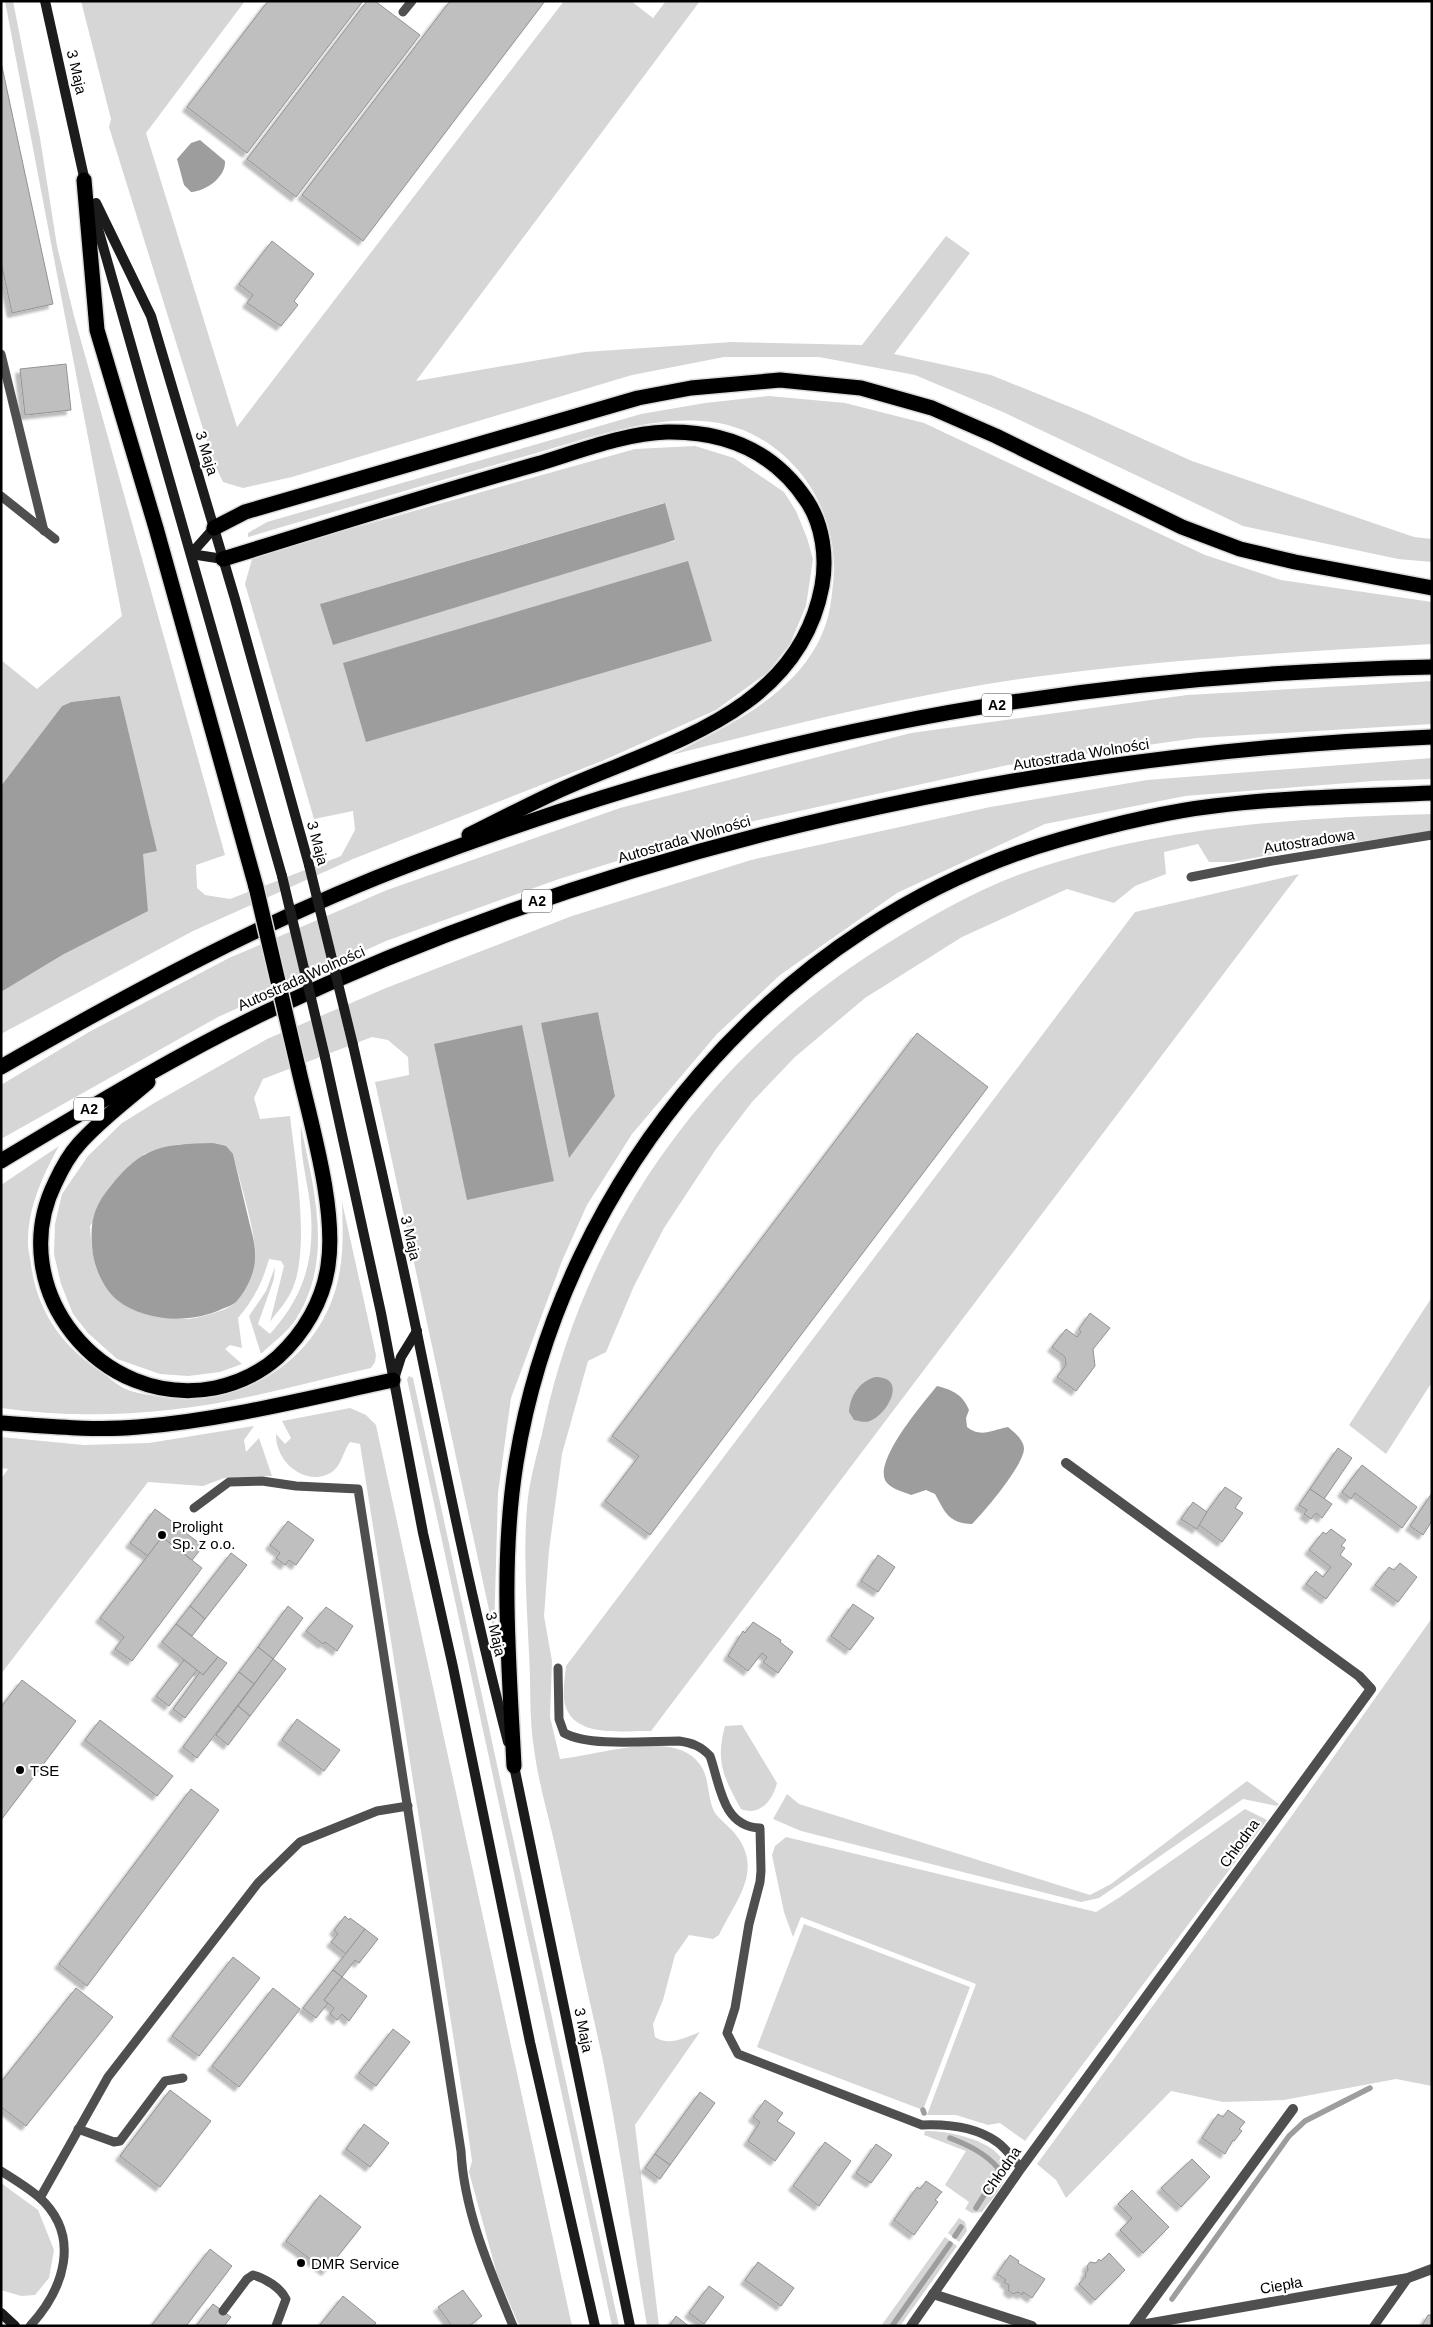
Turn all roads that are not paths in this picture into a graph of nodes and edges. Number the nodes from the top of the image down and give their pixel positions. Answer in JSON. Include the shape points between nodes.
{"nodes":[{"id":1,"x":45,"y":1,"type":"edge"},
{"id":2,"x":412,"y":1,"type":"edge"},
{"id":3,"x":403,"y":12,"type":"dead end"},
{"id":4,"x":84,"y":180,"type":"junction"},
{"id":5,"x":1,"y":354,"type":"edge"},
{"id":6,"x":3,"y":368,"type":"edge"},
{"id":7,"x":1,"y":496,"type":"edge"},
{"id":8,"x":214,"y":528,"type":"junction"},
{"id":9,"x":44,"y":531,"type":"junction"},
{"id":10,"x":55,"y":540,"type":"dead end"},
{"id":11,"x":190,"y":554,"type":"junction"},
{"id":12,"x":223,"y":559,"type":"junction"},
{"id":13,"x":1432,"y":588,"type":"edge"},
{"id":14,"x":1432,"y":667,"type":"edge"},
{"id":15,"x":1432,"y":737,"type":"edge"},
{"id":16,"x":1432,"y":793,"type":"edge"},
{"id":17,"x":1432,"y":835,"type":"edge"},
{"id":18,"x":412,"y":864,"type":"junction"},
{"id":19,"x":1191,"y":877,"type":"dead end"},
{"id":20,"x":178,"y":1056,"type":"junction"},
{"id":21,"x":1,"y":1067,"type":"edge"},
{"id":22,"x":1,"y":1161,"type":"edge"},
{"id":23,"x":417,"y":1331,"type":"junction"},
{"id":24,"x":393,"y":1380,"type":"junction"},
{"id":25,"x":1,"y":1423,"type":"edge"},
{"id":26,"x":1066,"y":1463,"type":"dead end"},
{"id":27,"x":194,"y":1508,"type":"dead end"},
{"id":28,"x":558,"y":1668,"type":"dead end"},
{"id":29,"x":514,"y":1766,"type":"junction"},
{"id":30,"x":408,"y":1806,"type":"junction"},
{"id":31,"x":183,"y":2078,"type":"dead end"},
{"id":32,"x":1293,"y":2110,"type":"dead end"},
{"id":33,"x":78,"y":2129,"type":"junction"},
{"id":34,"x":1021,"y":2168,"type":"junction"},
{"id":35,"x":1,"y":2171,"type":"edge"},
{"id":36,"x":40,"y":2198,"type":"junction"},
{"id":37,"x":1432,"y":2269,"type":"edge"},
{"id":38,"x":1408,"y":2278,"type":"junction"},
{"id":39,"x":933,"y":2294,"type":"junction"},
{"id":40,"x":223,"y":2311,"type":"dead end"},
{"id":41,"x":1,"y":2312,"type":"edge"},
{"id":42,"x":15,"y":2326,"type":"edge"},
{"id":43,"x":30,"y":2326,"type":"edge"},
{"id":44,"x":276,"y":2326,"type":"edge"},
{"id":45,"x":514,"y":2326,"type":"edge"},
{"id":46,"x":595,"y":2326,"type":"edge"},
{"id":47,"x":630,"y":2326,"type":"edge"},
{"id":48,"x":911,"y":2326,"type":"edge"},
{"id":49,"x":1032,"y":2326,"type":"edge"},
{"id":50,"x":1134,"y":2326,"type":"edge"},
{"id":51,"x":1374,"y":2326,"type":"edge"}],
"edges":[{"from":1,"to":4,"type":"main road","name":"3 Maja"},
{"from":2,"to":3,"type":"lane"},
{"from":4,"to":8,"type":"main road","name":"3 Maja","via":[[151,316]]},
{"from":4,"to":11,"type":"main road","name":"3 Maja"},
{"from":4,"to":20,"type":"highway","bridge":true,"via":[[97,330],[256,887],[322,1176],[330,1230],[328,1268],[321,1295],[308,1322],[288,1348],[261,1371],[228,1385],[178,1391],[144,1385],[125,1377],[88,1352],[56,1310],[47,1285],[41,1244],[41,1228],[50,1193],[78,1144]]},
{"from":5,"to":6,"type":"lane"},
{"from":6,"to":9,"type":"lane"},
{"from":7,"to":9,"type":"lane"},
{"from":8,"to":11,"type":"main road"},
{"from":8,"to":12,"type":"main road","name":"3 Maja"},
{"from":8,"to":13,"type":"highway","via":[[245,512],[592,410],[691,388],[780,380],[862,388],[932,408],[1182,527],[1240,549]]},
{"from":9,"to":10,"type":"lane"},
{"from":11,"to":12,"type":"main road"},
{"from":11,"to":24,"type":"main road","name":"3 Maja","bridge":true,"via":[[282,876],[325,1057]]},
{"from":12,"to":18,"type":"highway","via":[[466,484],[631,437],[666,432],[723,438],[751,449],[776,464],[812,509],[824,554],[819,604],[810,629],[790,662],[762,690],[739,709],[648,755],[559,790]]},
{"from":12,"to":23,"type":"main road","name":"3 Maja","bridge":true,"via":[[309,865]]},
{"from":14,"to":18,"type":"highway","number":"A2","via":[[1335,669],[1204,679],[1091,691],[893,723],[694,771],[572,808]]},
{"from":15,"to":20,"type":"highway","name":"Autostrada Wolności","number":"A2","via":[[1141,760],[916,799],[721,845],[538,900],[391,957],[266,1012]]},
{"from":16,"to":29,"type":"highway","via":[[1212,806],[1139,819],[1021,852],[931,891],[849,940],[768,1004],[718,1053],[655,1130],[624,1175],[587,1241],[557,1312],[532,1386],[516,1462],[506,1556]]},
{"from":17,"to":19,"type":"lane","name":"Autostradowa"},
{"from":18,"to":21,"type":"highway","number":"A2","via":[[283,919],[91,1016]]},
{"from":20,"to":22,"type":"highway","name":"Autostrada Wolności","number":"A2"},
{"from":23,"to":24,"type":"main road","via":[[401,1357]]},
{"from":23,"to":29,"type":"main road","name":"3 Maja","via":[[481,1636]]},
{"from":24,"to":25,"type":"highway","via":[[243,1412],[138,1427],[100,1429]]},
{"from":24,"to":46,"type":"main road","name":"3 Maja","via":[[530,2042]]},
{"from":26,"to":34,"type":"street","name":"Chłodna","via":[[1359,1676],[1371,1689]]},
{"from":27,"to":30,"type":"lane","via":[[229,1482],[262,1481],[358,1489]]},
{"from":28,"to":34,"type":"lane","via":[[559,1719],[564,1733],[572,1738],[591,1741],[692,1743],[710,1756],[726,1807],[734,1818],[752,1828],[760,1828],[761,1877],[727,2033],[738,2054],[922,2125],[948,2124],[998,2142]]},
{"from":29,"to":47,"type":"main road","name":"3 Maja"},
{"from":30,"to":33,"type":"lane","via":[[377,1811],[300,1842],[258,1883],[108,2076]]},
{"from":30,"to":45,"type":"lane","via":[[462,2172],[474,2223]]},
{"from":31,"to":33,"type":"lane","via":[[165,2082],[120,2141],[114,2142]]},
{"from":32,"to":50,"type":"street","name":"Ciepła"},
{"from":33,"to":36,"type":"lane"},
{"from":34,"to":39,"type":"street","name":"Chłodna"},
{"from":35,"to":36,"type":"lane"},
{"from":36,"to":43,"type":"lane","via":[[57,2220],[63,2243],[64,2267],[44,2311]]},
{"from":37,"to":38,"type":"street","name":"Ciepła"},
{"from":38,"to":50,"type":"street","name":"Ciepła"},
{"from":38,"to":51,"type":"lane"},
{"from":39,"to":48,"type":"street","name":"Chłodna"},
{"from":39,"to":49,"type":"street"},
{"from":40,"to":44,"type":"lane","via":[[253,2275],[268,2282],[286,2299]]},
{"from":41,"to":42,"type":"main road"}]}
